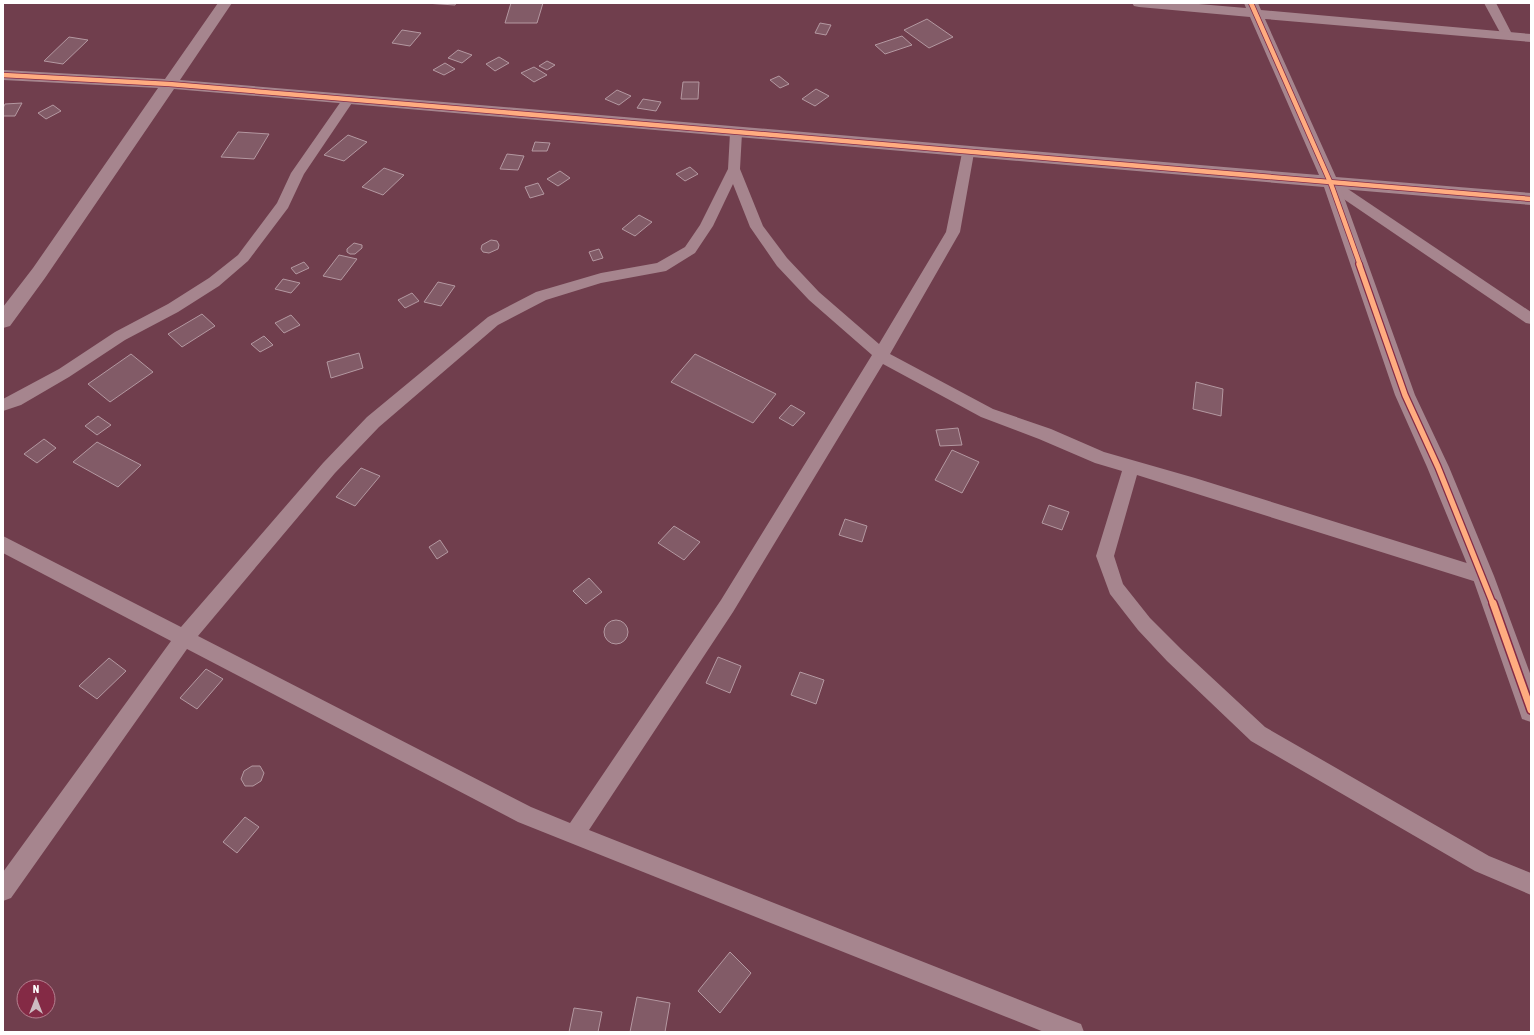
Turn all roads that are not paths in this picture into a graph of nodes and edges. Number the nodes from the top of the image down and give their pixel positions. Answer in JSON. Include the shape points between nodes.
{"nodes":[{"id":1,"x":225,"y":3,"type":"edge"},
{"id":2,"x":1139,"y":3,"type":"edge"},
{"id":3,"x":1490,"y":3,"type":"edge"},
{"id":4,"x":1253,"y":8,"type":"edge"},
{"id":5,"x":1507,"y":36,"type":"junction"},
{"id":6,"x":1531,"y":38,"type":"edge"},
{"id":7,"x":3,"y":75,"type":"edge"},
{"id":8,"x":169,"y":84,"type":"junction"},
{"id":9,"x":348,"y":100,"type":"junction"},
{"id":10,"x":736,"y":133,"type":"junction"},
{"id":11,"x":968,"y":152,"type":"junction"},
{"id":12,"x":734,"y":169,"type":"junction"},
{"id":13,"x":1331,"y":184,"type":"junction"},
{"id":14,"x":1531,"y":199,"type":"edge"},
{"id":15,"x":1531,"y":319,"type":"edge"},
{"id":16,"x":3,"y":321,"type":"edge"},
{"id":17,"x":881,"y":355,"type":"junction"},
{"id":18,"x":3,"y":405,"type":"edge"},
{"id":19,"x":1131,"y":467,"type":"junction"},
{"id":20,"x":3,"y":544,"type":"edge"},
{"id":21,"x":1483,"y":576,"type":"junction"},
{"id":22,"x":184,"y":638,"type":"junction"},
{"id":23,"x":1531,"y":710,"type":"edge"},
{"id":24,"x":574,"y":835,"type":"junction"},
{"id":25,"x":1531,"y":884,"type":"edge"},
{"id":26,"x":3,"y":890,"type":"edge"},
{"id":27,"x":1048,"y":1027,"type":"edge"},
{"id":28,"x":1073,"y":1032,"type":"edge"}],
"edges":[{"from":1,"to":8,"type":"street"},
{"from":2,"to":4,"type":"street"},
{"from":3,"to":5,"type":"lane"},
{"from":4,"to":5,"type":"street"},
{"from":4,"to":13,"type":"street"},
{"from":5,"to":6,"type":"street"},
{"from":7,"to":8,"type":"street"},
{"from":8,"to":9,"type":"street"},
{"from":8,"to":16,"type":"street"},
{"from":9,"to":10,"type":"street"},
{"from":9,"to":18,"type":"lane","via":[[298,173],[283,205],[243,258],[214,282],[173,308],[120,336],[52,380]]},
{"from":10,"to":11,"type":"street"},
{"from":10,"to":12,"type":"lane"},
{"from":11,"to":13,"type":"street"},
{"from":11,"to":17,"type":"lane","via":[[953,232]]},
{"from":12,"to":17,"type":"lane","via":[[757,227],[782,262],[819,300]]},
{"from":12,"to":22,"type":"lane","via":[[706,226],[690,250],[661,268],[601,278],[541,296],[493,321],[436,367],[373,422],[330,468]]},
{"from":13,"to":14,"type":"street"},
{"from":13,"to":15,"type":"lane"},
{"from":13,"to":21,"type":"street","via":[[1404,395],[1438,467]]},
{"from":17,"to":19,"type":"lane","via":[[987,413],[1046,434],[1101,458]]},
{"from":17,"to":24,"type":"lane","via":[[728,606]]},
{"from":19,"to":21,"type":"lane"},
{"from":19,"to":25,"type":"lane","via":[[1106,556],[1116,588],[1164,645],[1258,734],[1482,864]]},
{"from":20,"to":22,"type":"lane"},
{"from":21,"to":23,"type":"street"},
{"from":22,"to":24,"type":"lane","via":[[525,815]]},
{"from":22,"to":26,"type":"lane"},
{"from":24,"to":27,"type":"lane"},
{"from":27,"to":28,"type":"lane"}]}
